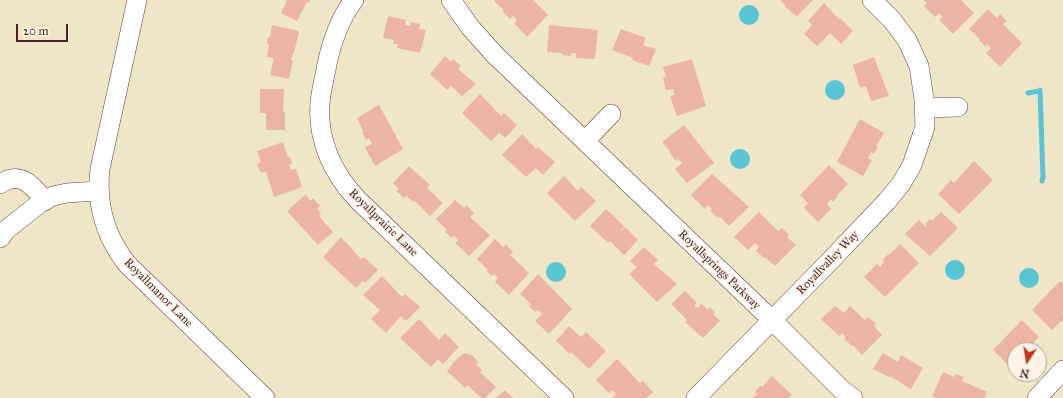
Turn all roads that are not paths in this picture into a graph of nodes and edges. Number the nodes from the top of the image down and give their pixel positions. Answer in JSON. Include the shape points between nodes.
{"nodes":[{"id":1,"x":137,"y":0,"type":"edge"},
{"id":2,"x":354,"y":0,"type":"edge"},
{"id":3,"x":451,"y":0,"type":"edge"},
{"id":4,"x":872,"y":0,"type":"edge"},
{"id":5,"x":958,"y":107,"type":"dead end"},
{"id":6,"x":924,"y":108,"type":"junction"},
{"id":7,"x":611,"y":114,"type":"dead end"},
{"id":8,"x":585,"y":141,"type":"junction"},
{"id":9,"x":0,"y":184,"type":"edge"},
{"id":10,"x":98,"y":191,"type":"junction"},
{"id":11,"x":45,"y":200,"type":"junction"},
{"id":12,"x":2,"y":230,"type":"edge"},
{"id":13,"x":772,"y":320,"type":"junction"},
{"id":14,"x":1063,"y":370,"type":"edge"},
{"id":15,"x":265,"y":398,"type":"edge"},
{"id":16,"x":564,"y":398,"type":"edge"},
{"id":17,"x":696,"y":398,"type":"edge"},
{"id":18,"x":853,"y":398,"type":"edge"},
{"id":19,"x":1037,"y":398,"type":"edge"}],
"edges":[{"from":1,"to":10,"type":"street","name":"Royallmanor Lane","via":[[102,157]]},
{"from":2,"to":16,"type":"street","name":"Royallprairie Lane","via":[[344,14],[334,37],[320,103],[322,138],[336,172],[358,200]]},
{"from":3,"to":8,"type":"street","name":"Royallsprings Parkway","via":[[489,49]]},
{"from":4,"to":6,"type":"street","name":"Royallvalley Way","via":[[900,30],[916,57],[922,81]]},
{"from":5,"to":6,"type":"street"},
{"from":6,"to":13,"type":"street","name":"Royallvalley Way","via":[[925,127],[912,164],[901,184]]},
{"from":7,"to":8,"type":"street"},
{"from":8,"to":13,"type":"street","name":"Royallsprings Parkway"},
{"from":9,"to":11,"type":"street","via":[[14,178],[24,180],[32,184]]},
{"from":10,"to":11,"type":"street","via":[[67,193]]},
{"from":10,"to":15,"type":"street","name":"Royallmanor Lane","via":[[107,230],[127,264]]},
{"from":11,"to":12,"type":"street"},
{"from":13,"to":17,"type":"street","name":"Royallvalley Way"},
{"from":13,"to":18,"type":"street","name":"Royallsprings Parkway"},
{"from":14,"to":19,"type":"street"}]}
